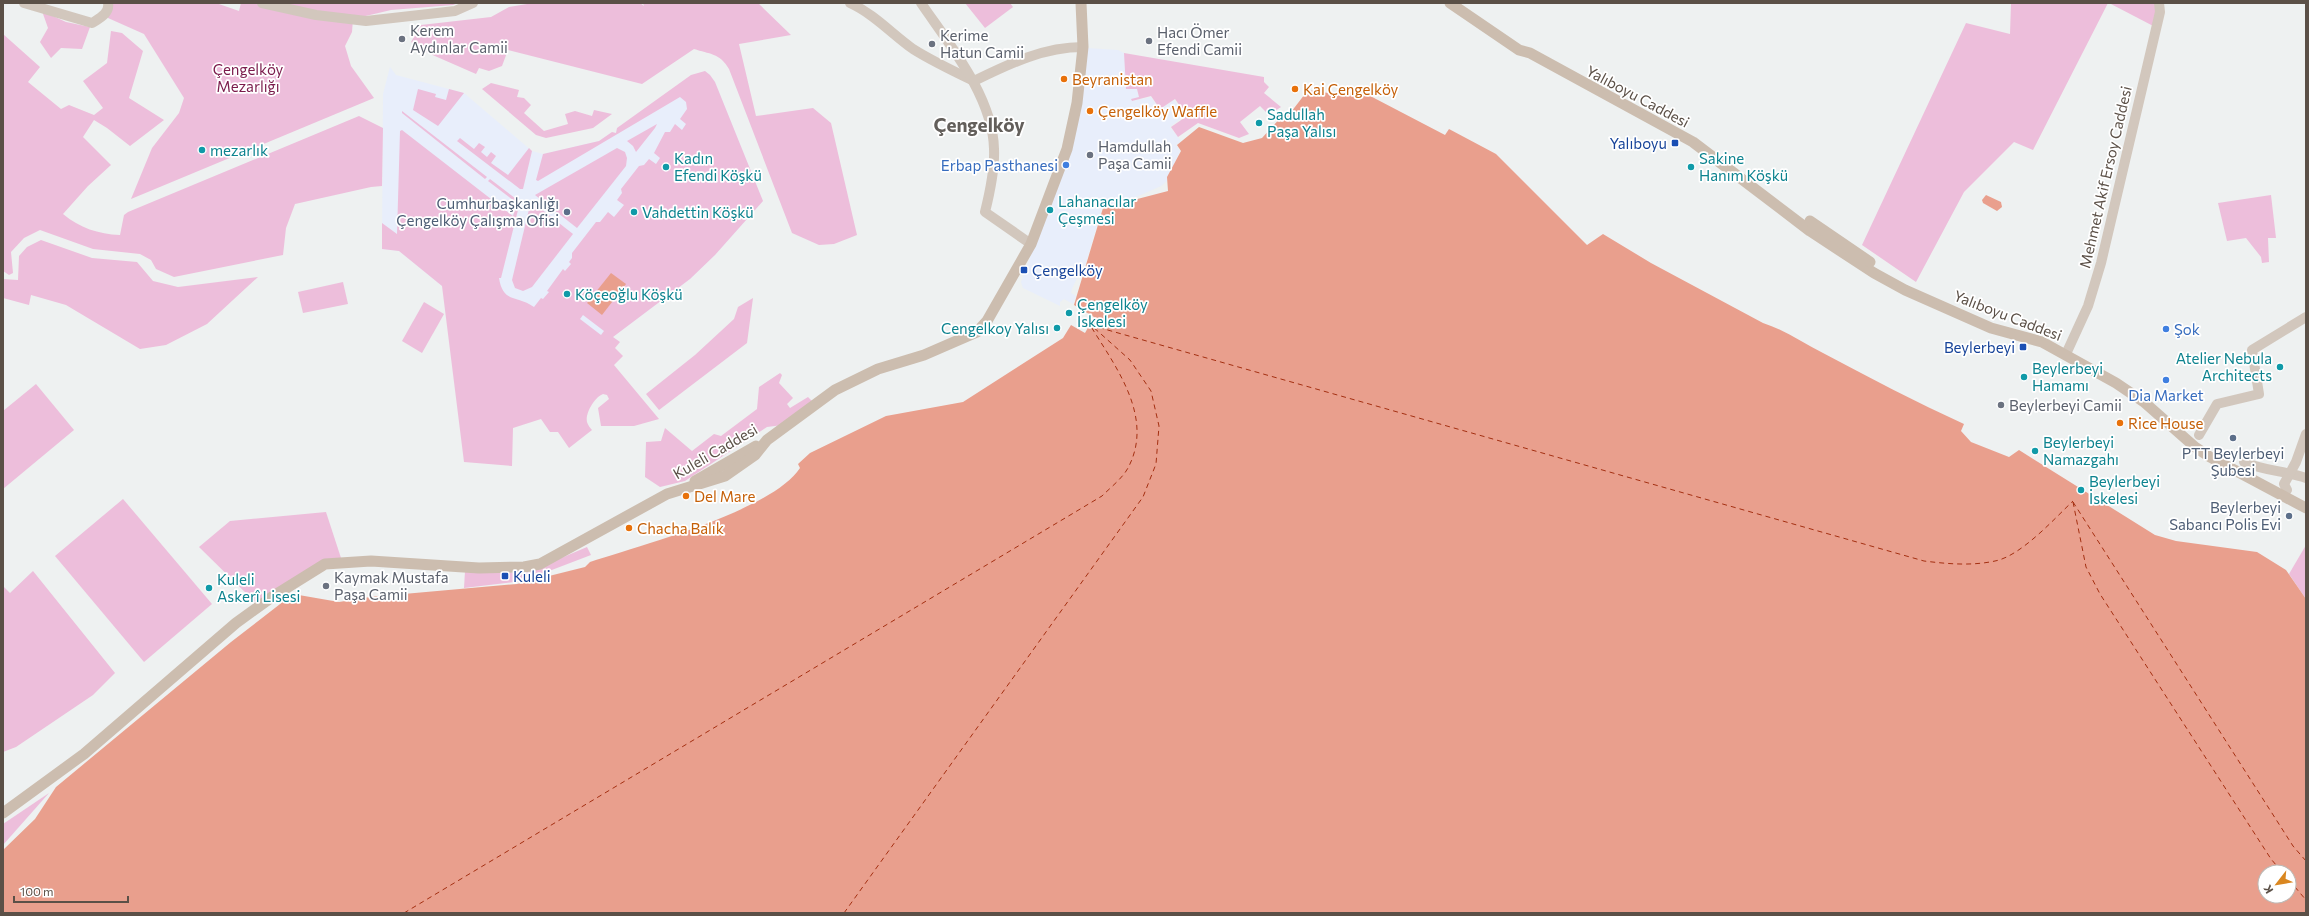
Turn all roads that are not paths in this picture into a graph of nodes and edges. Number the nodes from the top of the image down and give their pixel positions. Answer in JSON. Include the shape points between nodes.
{"nodes":[{"id":1,"x":24,"y":3,"type":"edge"},
{"id":2,"x":108,"y":3,"type":"edge"},
{"id":3,"x":262,"y":3,"type":"edge"},
{"id":4,"x":473,"y":3,"type":"edge"},
{"id":5,"x":850,"y":3,"type":"edge"},
{"id":6,"x":921,"y":3,"type":"edge"},
{"id":7,"x":1081,"y":3,"type":"edge"},
{"id":8,"x":1450,"y":3,"type":"edge"},
{"id":9,"x":1462,"y":3,"type":"edge"},
{"id":10,"x":2159,"y":3,"type":"edge"},
{"id":11,"x":1083,"y":47,"type":"junction"},
{"id":12,"x":1530,"y":53,"type":"junction"},
{"id":13,"x":974,"y":81,"type":"junction"},
{"id":14,"x":1031,"y":244,"type":"junction"},
{"id":15,"x":2306,"y":317,"type":"edge"},
{"id":16,"x":2066,"y":354,"type":"junction"},
{"id":17,"x":2306,"y":434,"type":"edge"},
{"id":18,"x":2199,"y":435,"type":"dead end"},
{"id":19,"x":2244,"y":462,"type":"dead end"},
{"id":20,"x":2289,"y":472,"type":"junction"},
{"id":21,"x":2306,"y":478,"type":"edge"},
{"id":22,"x":2287,"y":490,"type":"junction"},
{"id":23,"x":2306,"y":500,"type":"edge"},
{"id":24,"x":2306,"y":508,"type":"edge"},
{"id":25,"x":3,"y":813,"type":"edge"}],
"edges":[{"from":1,"to":2,"type":"street","via":[[92,23],[104,15],[109,7]]},
{"from":3,"to":4,"type":"street","via":[[316,16],[366,21],[455,11]]},
{"from":5,"to":13,"type":"street","via":[[865,11],[912,48]]},
{"from":6,"to":13,"type":"street"},
{"from":7,"to":11,"type":"main road","name":"Kuleli Caddesi"},
{"from":8,"to":12,"type":"main road","name":"Yalıboyu Caddesi","via":[[1519,50]]},
{"from":9,"to":12,"type":"main road","name":"Yalıboyu Caddesi"},
{"from":10,"to":16,"type":"street","name":"Mehmet Akif Ersoy Caddesi","via":[[2160,12],[2101,263],[2088,306]]},
{"from":11,"to":13,"type":"street","via":[[1062,47],[1014,61]]},
{"from":11,"to":14,"type":"main road","name":"Kuleli Caddesi","via":[[1077,103],[1066,149]]},
{"from":12,"to":16,"type":"main road","name":"Yalıboyu Caddesi","via":[[1693,142],[1729,169],[1752,179],[1814,225],[1881,270],[1909,285],[1919,294],[1991,328],[2034,338]]},
{"from":13,"to":14,"type":"street","via":[[992,128],[994,149],[991,188],[985,212]]},
{"from":14,"to":25,"type":"main road","name":"Kuleli Caddesi","via":[[987,321],[977,332],[834,390],[774,435],[540,564],[479,568],[371,560],[325,564],[236,623],[84,754]]},
{"from":15,"to":18,"type":"street","via":[[2252,350],[2259,394],[2217,404]]},
{"from":16,"to":22,"type":"main road","via":[[2078,354],[2121,379],[2203,445]]},
{"from":16,"to":24,"type":"main road","name":"Yalıboyu Caddesi","via":[[2144,402],[2210,457]]},
{"from":17,"to":20,"type":"street","via":[[2296,462]]},
{"from":19,"to":20,"type":"street","via":[[2256,468]]},
{"from":20,"to":21,"type":"street"},
{"from":20,"to":22,"type":"street","via":[[2284,484]]},
{"from":22,"to":23,"type":"main road"}]}
